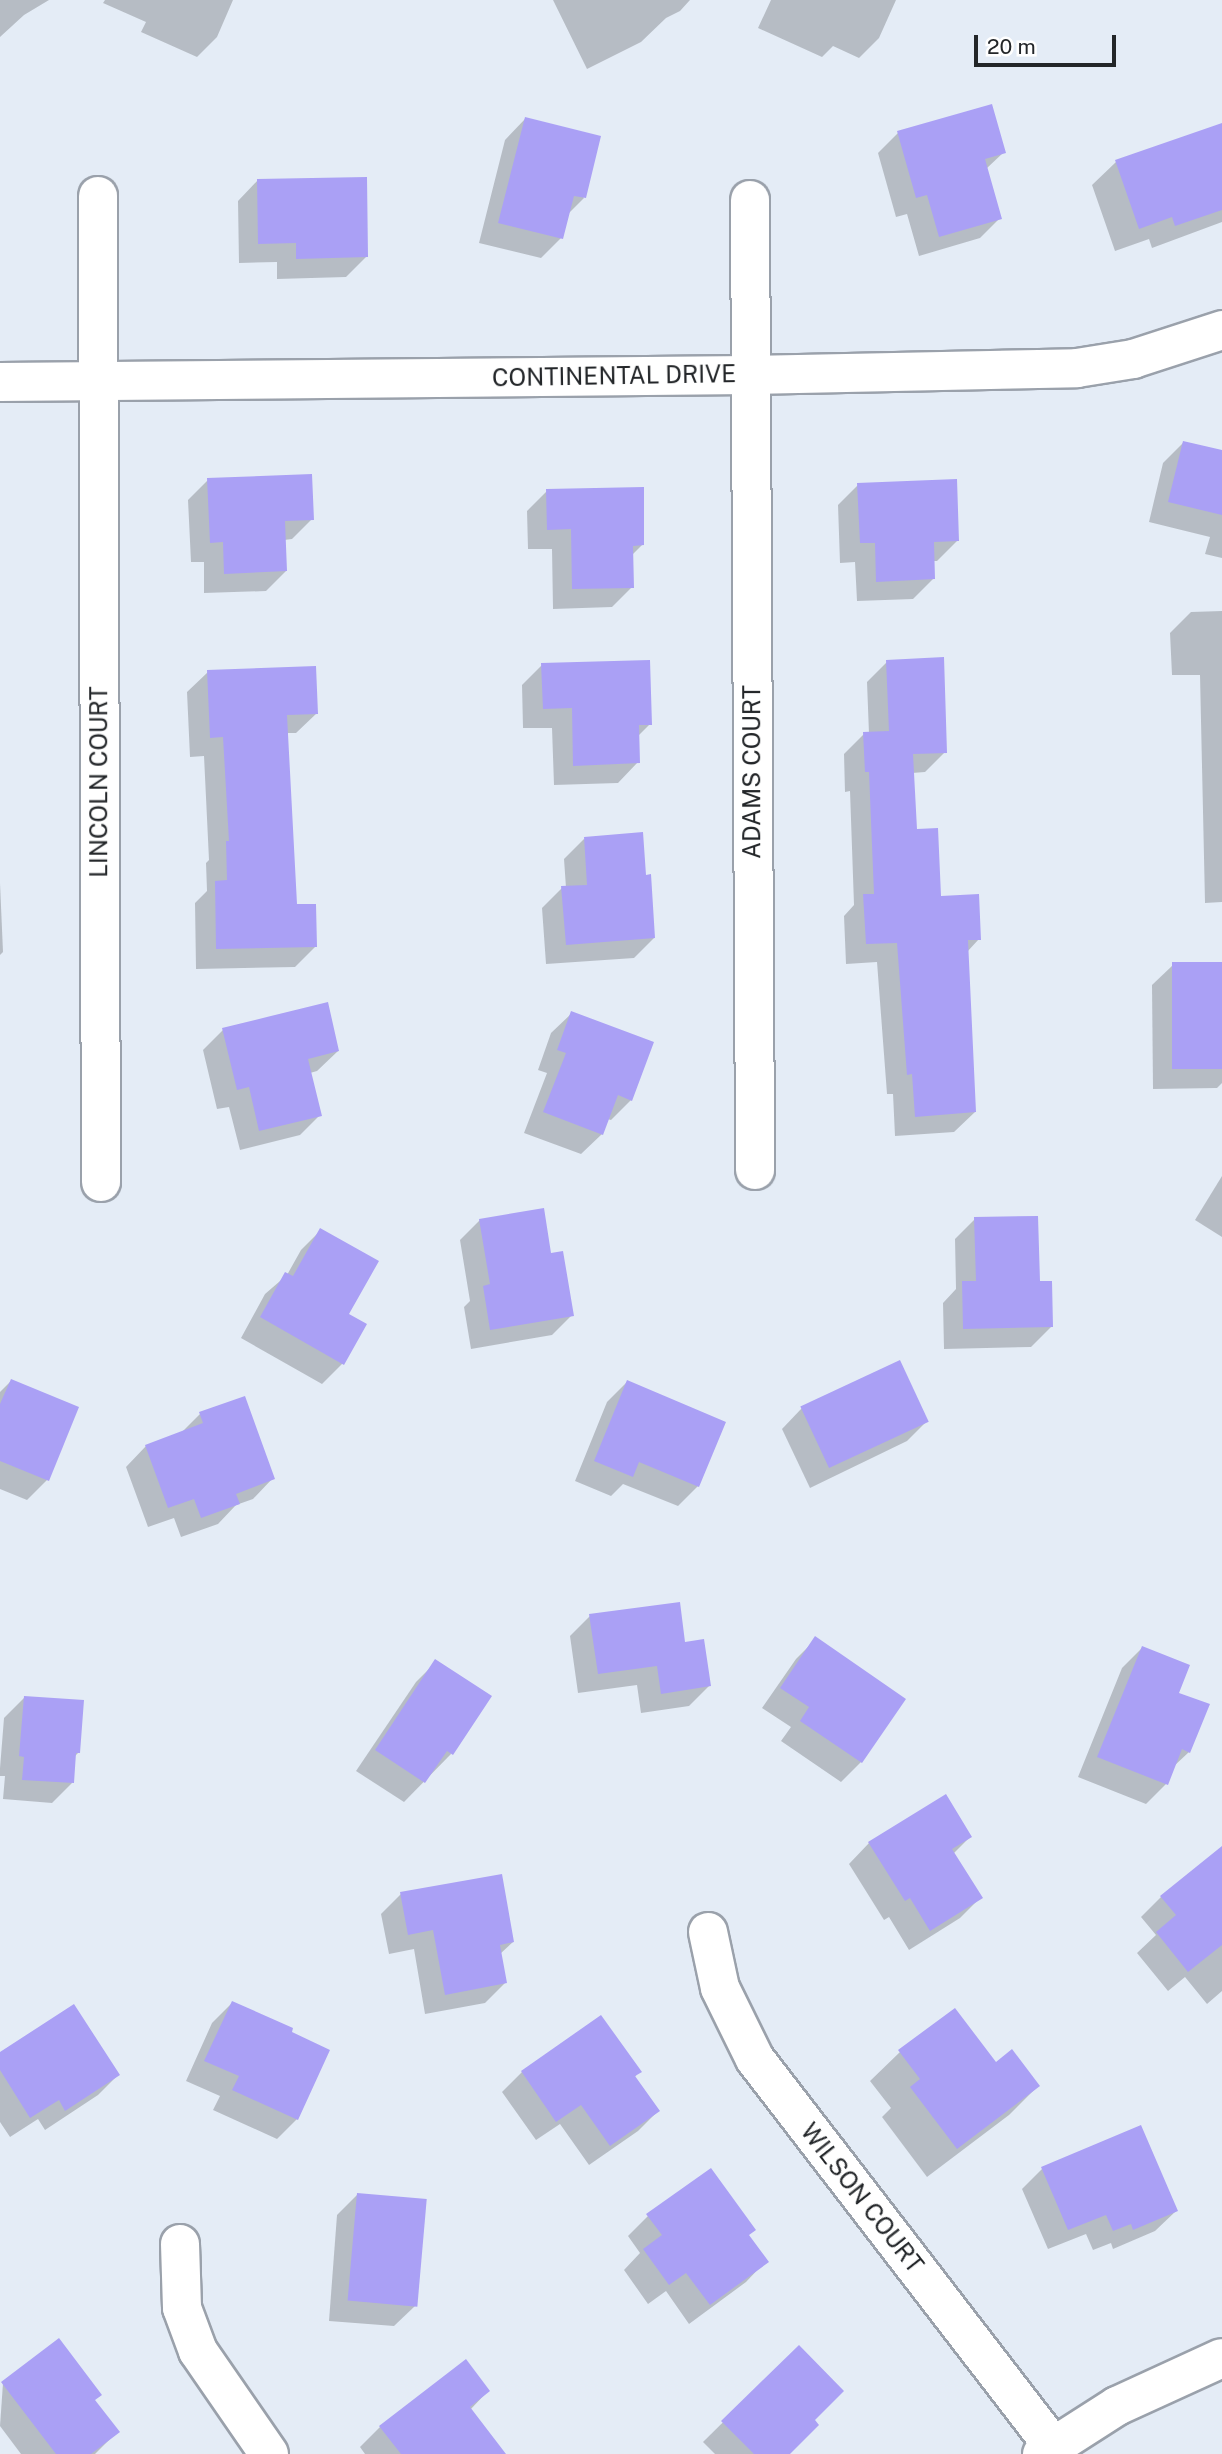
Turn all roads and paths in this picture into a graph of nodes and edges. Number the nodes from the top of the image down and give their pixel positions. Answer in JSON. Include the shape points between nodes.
{"nodes":[{"id":1,"x":98,"y":196,"type":"dead end"},
{"id":2,"x":750,"y":200,"type":"dead end"},
{"id":3,"x":1222,"y":330,"type":"edge"},
{"id":4,"x":750,"y":375,"type":"junction"},
{"id":5,"x":98,"y":381,"type":"junction"},
{"id":6,"x":0,"y":382,"type":"edge"},
{"id":7,"x":755,"y":1170,"type":"dead end"},
{"id":8,"x":101,"y":1182,"type":"dead end"},
{"id":9,"x":708,"y":1932,"type":"dead end"},
{"id":10,"x":180,"y":2244,"type":"dead end"},
{"id":11,"x":1222,"y":2358,"type":"edge"},
{"id":12,"x":1048,"y":2450,"type":"edge"},
{"id":13,"x":269,"y":2454,"type":"edge"}],
"edges":[{"from":1,"to":5,"type":"street","name":"LINCOLN COURT"},
{"from":2,"to":4,"type":"street","name":"ADAMS COURT"},
{"from":3,"to":4,"type":"street","name":"CONTINENTAL DRIVE","via":[[1133,359],[1077,368]]},
{"from":4,"to":5,"type":"street","name":"CONTINENTAL DRIVE"},
{"from":4,"to":7,"type":"street","name":"ADAMS COURT"},
{"from":5,"to":6,"type":"street","name":"CONTINENTAL DRIVE"},
{"from":5,"to":8,"type":"street","name":"LINCOLN COURT"},
{"from":9,"to":12,"type":"street","name":"WILSON COURT","via":[[720,1988],[755,2059]]},
{"from":10,"to":13,"type":"street","via":[[182,2308],[198,2351]]},
{"from":11,"to":12,"type":"street","via":[[1117,2406]]}]}
